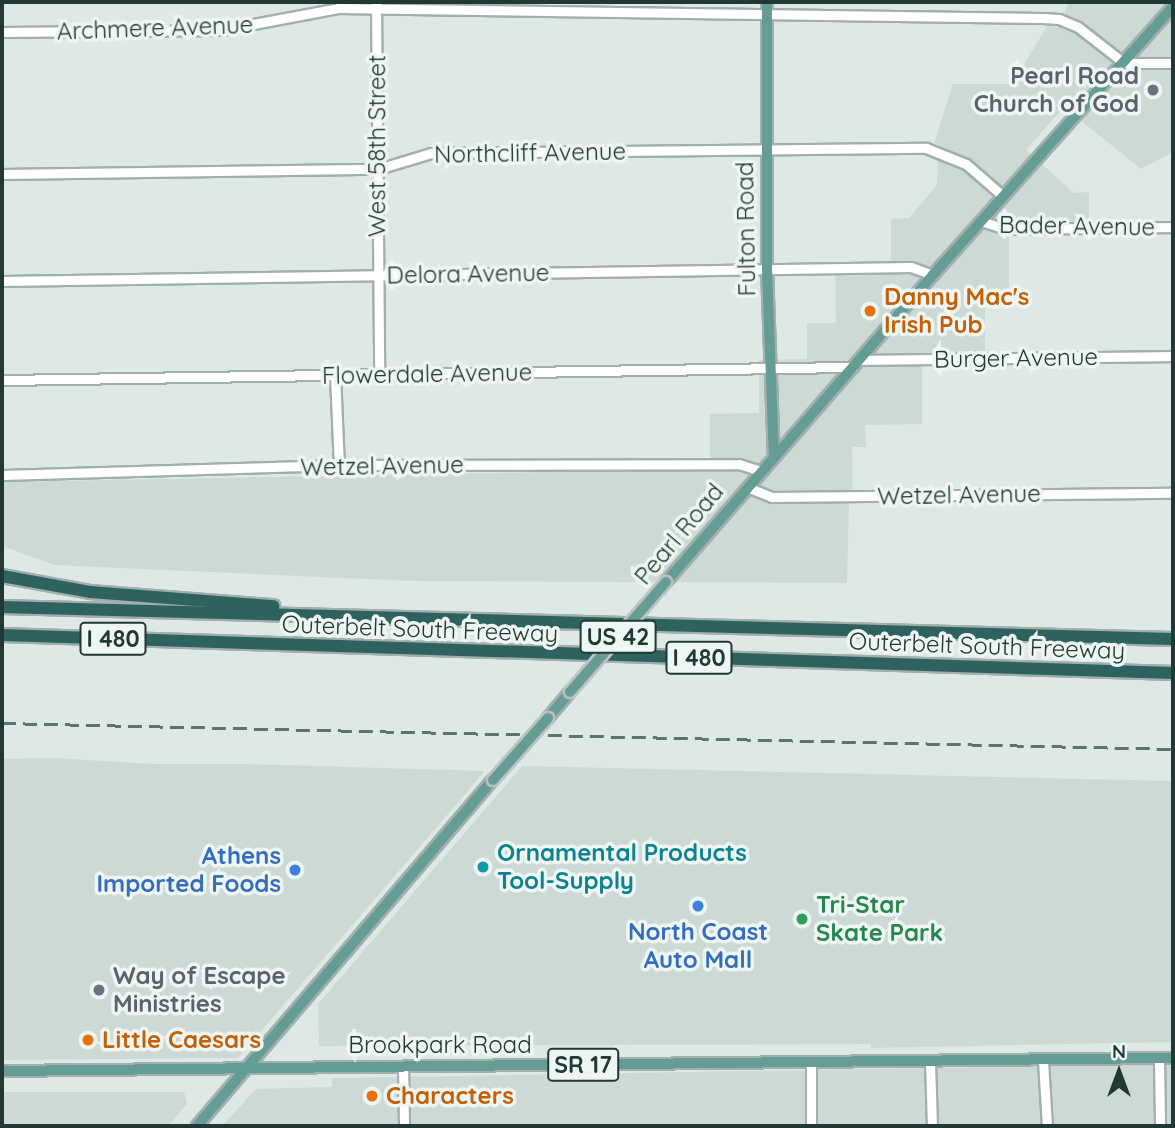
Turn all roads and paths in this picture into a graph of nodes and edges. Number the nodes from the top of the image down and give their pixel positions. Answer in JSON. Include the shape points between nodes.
{"nodes":[{"id":1,"x":376,"y":5,"type":"edge"},
{"id":2,"x":767,"y":7,"type":"edge"},
{"id":3,"x":1173,"y":7,"type":"edge"},
{"id":4,"x":2,"y":32,"type":"edge"},
{"id":5,"x":1124,"y":63,"type":"junction"},
{"id":6,"x":1173,"y":63,"type":"edge"},
{"id":7,"x":766,"y":150,"type":"junction"},
{"id":8,"x":378,"y":169,"type":"junction"},
{"id":9,"x":2,"y":174,"type":"edge"},
{"id":10,"x":1003,"y":196,"type":"junction"},
{"id":11,"x":981,"y":221,"type":"junction"},
{"id":12,"x":1173,"y":227,"type":"edge"},
{"id":13,"x":767,"y":269,"type":"junction"},
{"id":14,"x":933,"y":275,"type":"junction"},
{"id":15,"x":378,"y":276,"type":"junction"},
{"id":16,"x":2,"y":281,"type":"edge"},
{"id":17,"x":1173,"y":356,"type":"edge"},
{"id":18,"x":857,"y":364,"type":"junction"},
{"id":19,"x":769,"y":369,"type":"junction"},
{"id":20,"x":335,"y":375,"type":"junction"},
{"id":21,"x":379,"y":375,"type":"junction"},
{"id":22,"x":2,"y":380,"type":"edge"},
{"id":23,"x":774,"y":456,"type":"junction"},
{"id":24,"x":338,"y":465,"type":"junction"},
{"id":25,"x":760,"y":471,"type":"junction"},
{"id":26,"x":2,"y":475,"type":"edge"},
{"id":27,"x":747,"y":486,"type":"junction"},
{"id":28,"x":1173,"y":493,"type":"edge"},
{"id":29,"x":2,"y":576,"type":"edge"},
{"id":30,"x":2,"y":607,"type":"edge"},
{"id":31,"x":353,"y":614,"type":"junction"},
{"id":32,"x":2,"y":635,"type":"edge"},
{"id":33,"x":1173,"y":639,"type":"edge"},
{"id":34,"x":1173,"y":673,"type":"edge"},
{"id":35,"x":1173,"y":1058,"type":"edge"},
{"id":36,"x":1159,"y":1059,"type":"junction"},
{"id":37,"x":1044,"y":1061,"type":"junction"},
{"id":38,"x":930,"y":1062,"type":"junction"},
{"id":39,"x":811,"y":1064,"type":"junction"},
{"id":40,"x":403,"y":1066,"type":"junction"},
{"id":41,"x":246,"y":1067,"type":"junction"},
{"id":42,"x":2,"y":1071,"type":"edge"},
{"id":43,"x":197,"y":1126,"type":"edge"},
{"id":44,"x":404,"y":1126,"type":"edge"},
{"id":45,"x":811,"y":1126,"type":"edge"},
{"id":46,"x":932,"y":1126,"type":"edge"},
{"id":47,"x":1047,"y":1126,"type":"edge"},
{"id":48,"x":1160,"y":1126,"type":"edge"}],
"edges":[{"from":1,"to":2,"type":"street","name":"Archmere Avenue"},
{"from":1,"to":4,"type":"street","name":"Archmere Avenue","via":[[221,30]]},
{"from":1,"to":8,"type":"street","name":"West 58th Street"},
{"from":2,"to":5,"type":"street","name":"Archmere Avenue","via":[[1059,19],[1078,27]]},
{"from":2,"to":7,"type":"main road","name":"Fulton Road"},
{"from":3,"to":5,"type":"main road","name":"Pearl Road","number":"US 42"},
{"from":5,"to":6,"type":"street"},
{"from":5,"to":10,"type":"main road","name":"Pearl Road","number":"US 42"},
{"from":7,"to":8,"type":"street","name":"Northcliff Avenue","via":[[431,153]]},
{"from":7,"to":10,"type":"street","name":"Northcliff Avenue","via":[[935,150],[967,164]]},
{"from":7,"to":13,"type":"main road","name":"Fulton Road"},
{"from":8,"to":9,"type":"street","name":"Northcliff Avenue"},
{"from":8,"to":15,"type":"street","name":"West 58th Street"},
{"from":10,"to":11,"type":"main road","name":"Pearl Road","number":"US 42"},
{"from":11,"to":12,"type":"street","name":"Bader Avenue","via":[[1006,229]]},
{"from":11,"to":14,"type":"main road","name":"Pearl Road","number":"US 42"},
{"from":13,"to":14,"type":"street","name":"Delora Avenue","via":[[911,267]]},
{"from":13,"to":15,"type":"street","name":"Delora Avenue"},
{"from":13,"to":19,"type":"main road","name":"Fulton Road"},
{"from":14,"to":18,"type":"main road","name":"Pearl Road","number":"US 42"},
{"from":15,"to":16,"type":"street","name":"Delora Avenue"},
{"from":15,"to":21,"type":"street","name":"West 58th Street"},
{"from":17,"to":18,"type":"street","name":"Burger Avenue"},
{"from":18,"to":19,"type":"street","name":"Flowerdale Avenue"},
{"from":18,"to":23,"type":"main road","name":"Pearl Road","number":"US 42"},
{"from":19,"to":21,"type":"street","name":"Flowerdale Avenue"},
{"from":19,"to":23,"type":"main road","name":"Fulton Road"},
{"from":20,"to":21,"type":"street","name":"Flowerdale Avenue"},
{"from":20,"to":22,"type":"street","name":"Flowerdale Avenue"},
{"from":20,"to":24,"type":"street"},
{"from":23,"to":25,"type":"main road","name":"Pearl Road","number":"US 42"},
{"from":24,"to":25,"type":"street","name":"Wetzel Avenue","via":[[739,464]]},
{"from":24,"to":26,"type":"street","name":"Wetzel Avenue"},
{"from":25,"to":27,"type":"main road","name":"Pearl Road","number":"US 42"},
{"from":27,"to":28,"type":"street","name":"Wetzel Avenue","via":[[772,497]]},
{"from":27,"to":41,"type":"main road","name":"Pearl Road","number":"US 42","bridge":true},
{"from":29,"to":31,"type":"highway","via":[[90,592]]},
{"from":30,"to":31,"type":"highway","name":"Outerbelt South Freeway","number":"I 480"},
{"from":31,"to":33,"type":"highway","name":"Outerbelt South Freeway","number":"I 480"},
{"from":32,"to":34,"type":"highway","name":"Outerbelt South Freeway","number":"I 480"},
{"from":35,"to":36,"type":"main road","name":"Brookpark Road","number":"SR 17"},
{"from":36,"to":37,"type":"main road","name":"Brookpark Road","number":"SR 17"},
{"from":36,"to":48,"type":"street"},
{"from":37,"to":38,"type":"main road","name":"Brookpark Road","number":"SR 17"},
{"from":37,"to":47,"type":"street"},
{"from":38,"to":39,"type":"main road","name":"Brookpark Road","number":"SR 17"},
{"from":38,"to":46,"type":"street"},
{"from":39,"to":40,"type":"main road","name":"Brookpark Road","number":"SR 17"},
{"from":39,"to":45,"type":"street"},
{"from":40,"to":41,"type":"main road","name":"Brookpark Road","number":"SR 17"},
{"from":40,"to":44,"type":"street"},
{"from":41,"to":42,"type":"main road","name":"Brookpark Road","number":"SR 17"},
{"from":41,"to":43,"type":"main road","name":"Pearl Road","number":"US 42"}]}
